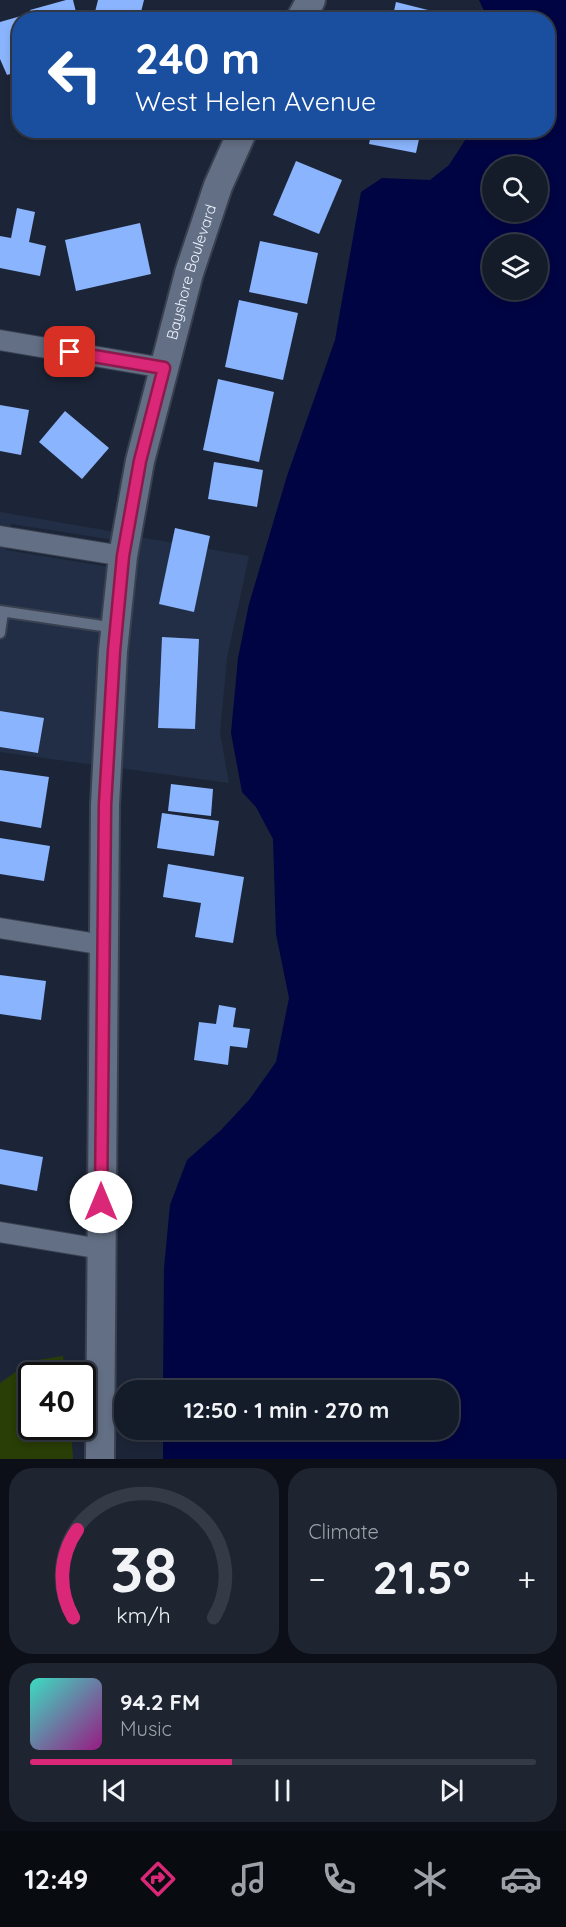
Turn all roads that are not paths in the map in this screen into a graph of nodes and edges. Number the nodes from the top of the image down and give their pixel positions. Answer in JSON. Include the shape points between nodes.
{"nodes":[{"id":1,"x":239,"y":138,"type":"edge"},
{"id":2,"x":0,"y":340,"type":"edge"},
{"id":3,"x":164,"y":368,"type":"junction"},
{"id":4,"x":0,"y":536,"type":"edge"},
{"id":5,"x":123,"y":556,"type":"junction"},
{"id":6,"x":2,"y":611,"type":"edge"},
{"id":7,"x":116,"y":628,"type":"junction"},
{"id":8,"x":0,"y":633,"type":"edge"},
{"id":9,"x":0,"y":928,"type":"edge"},
{"id":10,"x":104,"y":945,"type":"junction"},
{"id":11,"x":0,"y":1232,"type":"edge"},
{"id":12,"x":101,"y":1249,"type":"junction"},
{"id":13,"x":100,"y":1459,"type":"edge"}],
"edges":[{"from":1,"to":3,"type":"street","name":"Bayshore Boulevard","via":[[192,262]]},
{"from":2,"to":3,"type":"street"},
{"from":3,"to":5,"type":"street","name":"Bayshore Boulevard","via":[[140,461]]},
{"from":4,"to":5,"type":"street"},
{"from":5,"to":7,"type":"street","name":"Bayshore Boulevard"},
{"from":6,"to":7,"type":"lane"},
{"from":6,"to":8,"type":"lane"},
{"from":7,"to":10,"type":"street","name":"Bayshore Boulevard","via":[[105,805]]},
{"from":9,"to":10,"type":"street"},
{"from":10,"to":12,"type":"street","name":"Bayshore Boulevard"},
{"from":11,"to":12,"type":"street"},
{"from":12,"to":13,"type":"street","name":"Bayshore Boulevard"}]}
